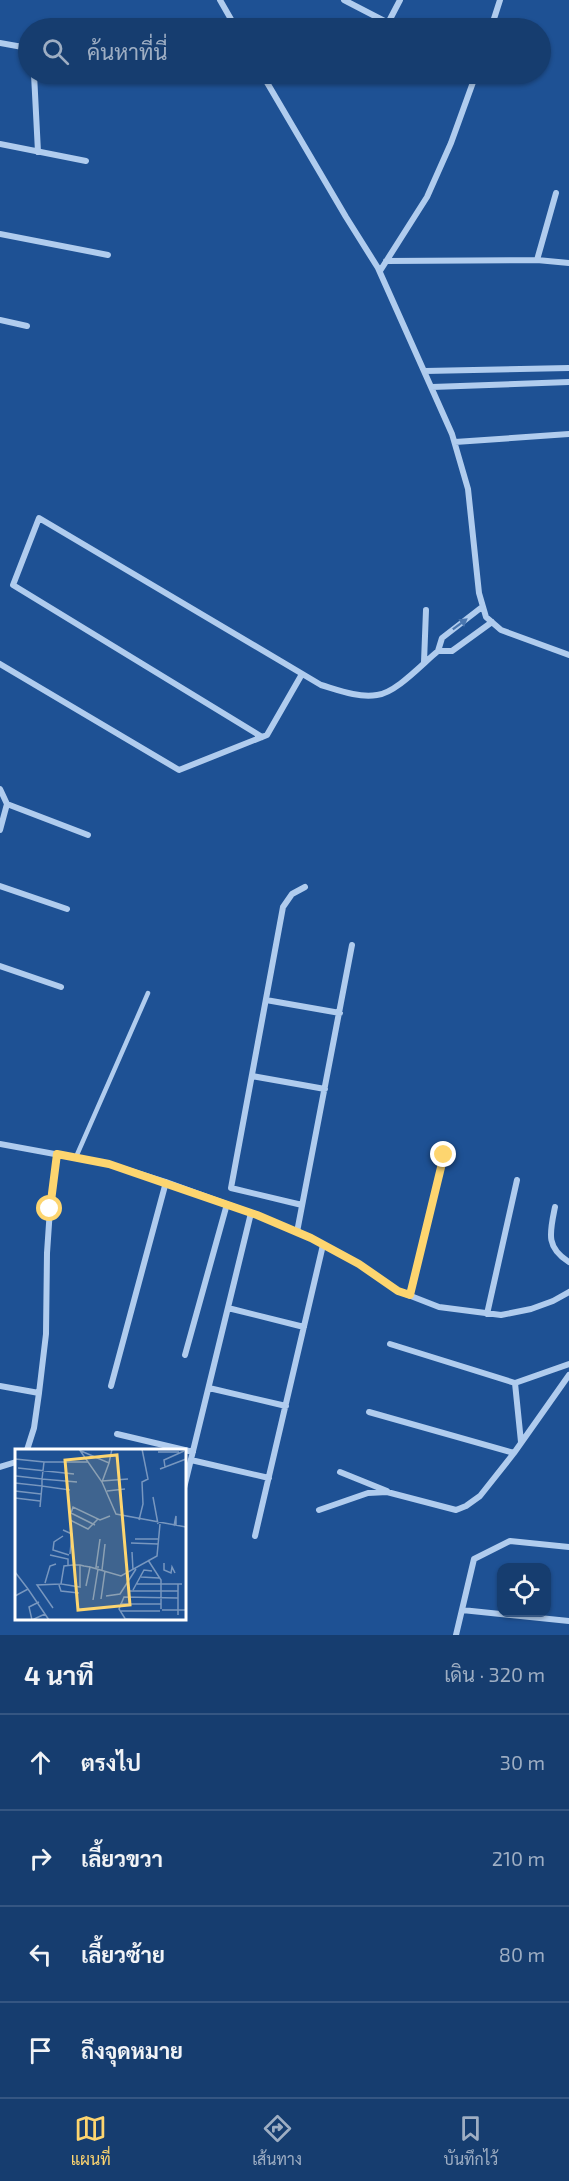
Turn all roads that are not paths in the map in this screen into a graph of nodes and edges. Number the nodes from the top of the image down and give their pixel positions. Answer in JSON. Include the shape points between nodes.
{"nodes":[{"id":1,"x":220,"y":0,"type":"edge"},
{"id":2,"x":344,"y":0,"type":"edge"},
{"id":3,"x":400,"y":0,"type":"edge"},
{"id":4,"x":500,"y":0,"type":"edge"},
{"id":5,"x":230,"y":18,"type":"edge"},
{"id":6,"x":378,"y":18,"type":"edge"},
{"id":7,"x":391,"y":18,"type":"edge"},
{"id":8,"x":494,"y":18,"type":"edge"},
{"id":9,"x":0,"y":43,"type":"edge"},
{"id":10,"x":18,"y":46,"type":"edge"},
{"id":11,"x":35,"y":84,"type":"edge"},
{"id":12,"x":268,"y":84,"type":"edge"},
{"id":13,"x":472,"y":84,"type":"edge"},
{"id":14,"x":0,"y":144,"type":"edge"},
{"id":15,"x":38,"y":152,"type":"junction"},
{"id":16,"x":86,"y":161,"type":"dead end"},
{"id":17,"x":556,"y":193,"type":"dead end"},
{"id":18,"x":0,"y":234,"type":"edge"},
{"id":19,"x":108,"y":255,"type":"dead end"},
{"id":20,"x":386,"y":261,"type":"junction"},
{"id":21,"x":537,"y":261,"type":"junction"},
{"id":22,"x":569,"y":263,"type":"edge"},
{"id":23,"x":380,"y":271,"type":"junction"},
{"id":24,"x":0,"y":320,"type":"edge"},
{"id":25,"x":27,"y":326,"type":"dead end"},
{"id":26,"x":569,"y":368,"type":"edge"},
{"id":27,"x":425,"y":371,"type":"junction"},
{"id":28,"x":569,"y":382,"type":"edge"},
{"id":29,"x":432,"y":387,"type":"junction"},
{"id":30,"x":569,"y":434,"type":"edge"},
{"id":31,"x":455,"y":442,"type":"junction"},
{"id":32,"x":482,"y":607,"type":"junction"},
{"id":33,"x":426,"y":609,"type":"dead end"},
{"id":34,"x":492,"y":622,"type":"junction"},
{"id":35,"x":438,"y":651,"type":"junction"},
{"id":36,"x":569,"y":655,"type":"edge"},
{"id":37,"x":424,"y":662,"type":"junction"},
{"id":38,"x":0,"y":664,"type":"edge"},
{"id":39,"x":302,"y":674,"type":"junction"},
{"id":40,"x":262,"y":737,"type":"junction"},
{"id":41,"x":0,"y":789,"type":"edge"},
{"id":42,"x":7,"y":804,"type":"junction"},
{"id":43,"x":0,"y":830,"type":"edge"},
{"id":44,"x":88,"y":835,"type":"dead end"},
{"id":45,"x":0,"y":886,"type":"edge"},
{"id":46,"x":305,"y":887,"type":"dead end"},
{"id":47,"x":67,"y":909,"type":"dead end"},
{"id":48,"x":352,"y":945,"type":"dead end"},
{"id":49,"x":0,"y":966,"type":"edge"},
{"id":50,"x":61,"y":987,"type":"dead end"},
{"id":51,"x":148,"y":993,"type":"dead end"},
{"id":52,"x":266,"y":1000,"type":"junction"},
{"id":53,"x":340,"y":1013,"type":"junction"},
{"id":54,"x":252,"y":1076,"type":"junction"},
{"id":55,"x":325,"y":1089,"type":"junction"},
{"id":56,"x":0,"y":1144,"type":"edge"},
{"id":57,"x":57,"y":1154,"type":"junction"},
{"id":58,"x":444,"y":1155,"type":"dead end"},
{"id":59,"x":76,"y":1157,"type":"junction"},
{"id":60,"x":517,"y":1180,"type":"dead end"},
{"id":61,"x":166,"y":1182,"type":"junction"},
{"id":62,"x":227,"y":1204,"type":"junction"},
{"id":63,"x":302,"y":1205,"type":"junction"},
{"id":64,"x":555,"y":1207,"type":"dead end"},
{"id":65,"x":251,"y":1213,"type":"junction"},
{"id":66,"x":297,"y":1232,"type":"junction"},
{"id":67,"x":323,"y":1245,"type":"junction"},
{"id":68,"x":569,"y":1262,"type":"edge"},
{"id":69,"x":569,"y":1292,"type":"edge"},
{"id":70,"x":410,"y":1295,"type":"junction"},
{"id":71,"x":228,"y":1308,"type":"junction"},
{"id":72,"x":487,"y":1314,"type":"junction"},
{"id":73,"x":304,"y":1327,"type":"junction"},
{"id":74,"x":390,"y":1344,"type":"dead end"},
{"id":75,"x":185,"y":1355,"type":"dead end"},
{"id":76,"x":569,"y":1364,"type":"edge"},
{"id":77,"x":569,"y":1375,"type":"edge"},
{"id":78,"x":515,"y":1383,"type":"junction"},
{"id":79,"x":0,"y":1386,"type":"edge"},
{"id":80,"x":111,"y":1386,"type":"dead end"},
{"id":81,"x":209,"y":1388,"type":"junction"},
{"id":82,"x":39,"y":1393,"type":"junction"},
{"id":83,"x":286,"y":1406,"type":"junction"},
{"id":84,"x":369,"y":1412,"type":"dead end"},
{"id":85,"x":117,"y":1434,"type":"dead end"},
{"id":86,"x":521,"y":1443,"type":"junction"},
{"id":87,"x":27,"y":1449,"type":"edge"},
{"id":88,"x":180,"y":1449,"type":"edge"},
{"id":89,"x":186,"y":1450,"type":"edge"},
{"id":90,"x":193,"y":1452,"type":"junction"},
{"id":91,"x":514,"y":1453,"type":"junction"},
{"id":92,"x":191,"y":1460,"type":"junction"},
{"id":93,"x":15,"y":1462,"type":"edge"},
{"id":94,"x":0,"y":1467,"type":"edge"},
{"id":95,"x":340,"y":1472,"type":"dead end"},
{"id":96,"x":269,"y":1478,"type":"junction"},
{"id":97,"x":186,"y":1480,"type":"edge"},
{"id":98,"x":393,"y":1494,"type":"junction"},
{"id":99,"x":319,"y":1510,"type":"dead end"},
{"id":100,"x":255,"y":1536,"type":"dead end"},
{"id":101,"x":569,"y":1547,"type":"edge"},
{"id":102,"x":462,"y":1610,"type":"junction"},
{"id":103,"x":569,"y":1621,"type":"edge"},
{"id":104,"x":456,"y":1635,"type":"edge"}],
"edges":[{"from":1,"to":5,"type":"street"},
{"from":2,"to":6,"type":"street"},
{"from":3,"to":7,"type":"street"},
{"from":4,"to":8,"type":"street"},
{"from":9,"to":10,"type":"street"},
{"from":11,"to":15,"type":"street"},
{"from":12,"to":23,"type":"street"},
{"from":13,"to":20,"type":"street","via":[[427,197]]},
{"from":14,"to":15,"type":"street"},
{"from":15,"to":16,"type":"street"},
{"from":17,"to":21,"type":"street"},
{"from":18,"to":19,"type":"street"},
{"from":20,"to":21,"type":"street"},
{"from":20,"to":23,"type":"street"},
{"from":21,"to":22,"type":"street"},
{"from":23,"to":27,"type":"street"},
{"from":24,"to":25,"type":"street"},
{"from":26,"to":27,"type":"street"},
{"from":27,"to":29,"type":"street"},
{"from":28,"to":29,"type":"street"},
{"from":29,"to":31,"type":"street"},
{"from":30,"to":31,"type":"street"},
{"from":31,"to":32,"type":"street","via":[[468,489]]},
{"from":32,"to":34,"type":"street"},
{"from":35,"to":32,"type":"street","one_way":true,"via":[[442,638]]},
{"from":33,"to":37,"type":"street"},
{"from":34,"to":35,"type":"street","via":[[452,651]]},
{"from":34,"to":36,"type":"street","via":[[501,630]]},
{"from":35,"to":37,"type":"street"},
{"from":37,"to":39,"type":"street","via":[[390,691],[377,695],[356,695],[321,685]]},
{"from":38,"to":40,"type":"street","via":[[179,770]]},
{"from":39,"to":40,"type":"street","via":[[267,735]]},
{"from":39,"to":40,"type":"street","via":[[39,518],[13,585]]},
{"from":41,"to":42,"type":"street"},
{"from":42,"to":43,"type":"street"},
{"from":42,"to":44,"type":"street"},
{"from":45,"to":47,"type":"street"},
{"from":46,"to":52,"type":"street","via":[[292,894],[283,907]]},
{"from":48,"to":53,"type":"street"},
{"from":49,"to":50,"type":"street"},
{"from":51,"to":59,"type":"lane"},
{"from":52,"to":53,"type":"street"},
{"from":52,"to":54,"type":"street"},
{"from":53,"to":55,"type":"street"},
{"from":54,"to":55,"type":"street"},
{"from":54,"to":63,"type":"street","via":[[231,1188]]},
{"from":55,"to":63,"type":"street"},
{"from":56,"to":57,"type":"street"},
{"from":57,"to":59,"type":"street"},
{"from":57,"to":82,"type":"street","via":[[49,1220],[46,1334]]},
{"from":58,"to":70,"type":"street"},
{"from":59,"to":61,"type":"street"},
{"from":60,"to":72,"type":"street"},
{"from":61,"to":62,"type":"street"},
{"from":61,"to":80,"type":"street"},
{"from":62,"to":65,"type":"street"},
{"from":62,"to":75,"type":"street"},
{"from":63,"to":66,"type":"street"},
{"from":64,"to":68,"type":"street","via":[[551,1242],[554,1250]]},
{"from":65,"to":66,"type":"street"},
{"from":65,"to":71,"type":"street"},
{"from":66,"to":67,"type":"street"},
{"from":67,"to":70,"type":"street"},
{"from":67,"to":73,"type":"street"},
{"from":69,"to":72,"type":"street","via":[[531,1309]]},
{"from":70,"to":72,"type":"street","via":[[439,1307]]},
{"from":71,"to":73,"type":"street"},
{"from":71,"to":81,"type":"street"},
{"from":73,"to":83,"type":"street"},
{"from":74,"to":78,"type":"street"},
{"from":76,"to":78,"type":"street"},
{"from":77,"to":86,"type":"street"},
{"from":78,"to":86,"type":"street"},
{"from":79,"to":82,"type":"street"},
{"from":81,"to":83,"type":"street"},
{"from":81,"to":90,"type":"street"},
{"from":82,"to":87,"type":"street"},
{"from":83,"to":96,"type":"street"},
{"from":84,"to":91,"type":"street"},
{"from":85,"to":88,"type":"street"},
{"from":86,"to":91,"type":"street"},
{"from":89,"to":90,"type":"street"},
{"from":90,"to":92,"type":"street"},
{"from":91,"to":98,"type":"street","via":[[480,1496],[456,1510]]},
{"from":92,"to":96,"type":"street"},
{"from":92,"to":97,"type":"street"},
{"from":93,"to":94,"type":"street"},
{"from":95,"to":98,"type":"street"},
{"from":96,"to":100,"type":"street"},
{"from":98,"to":99,"type":"street","via":[[368,1492]]},
{"from":101,"to":102,"type":"street","via":[[510,1541],[474,1559]]},
{"from":102,"to":103,"type":"street"},
{"from":102,"to":104,"type":"street"}]}
